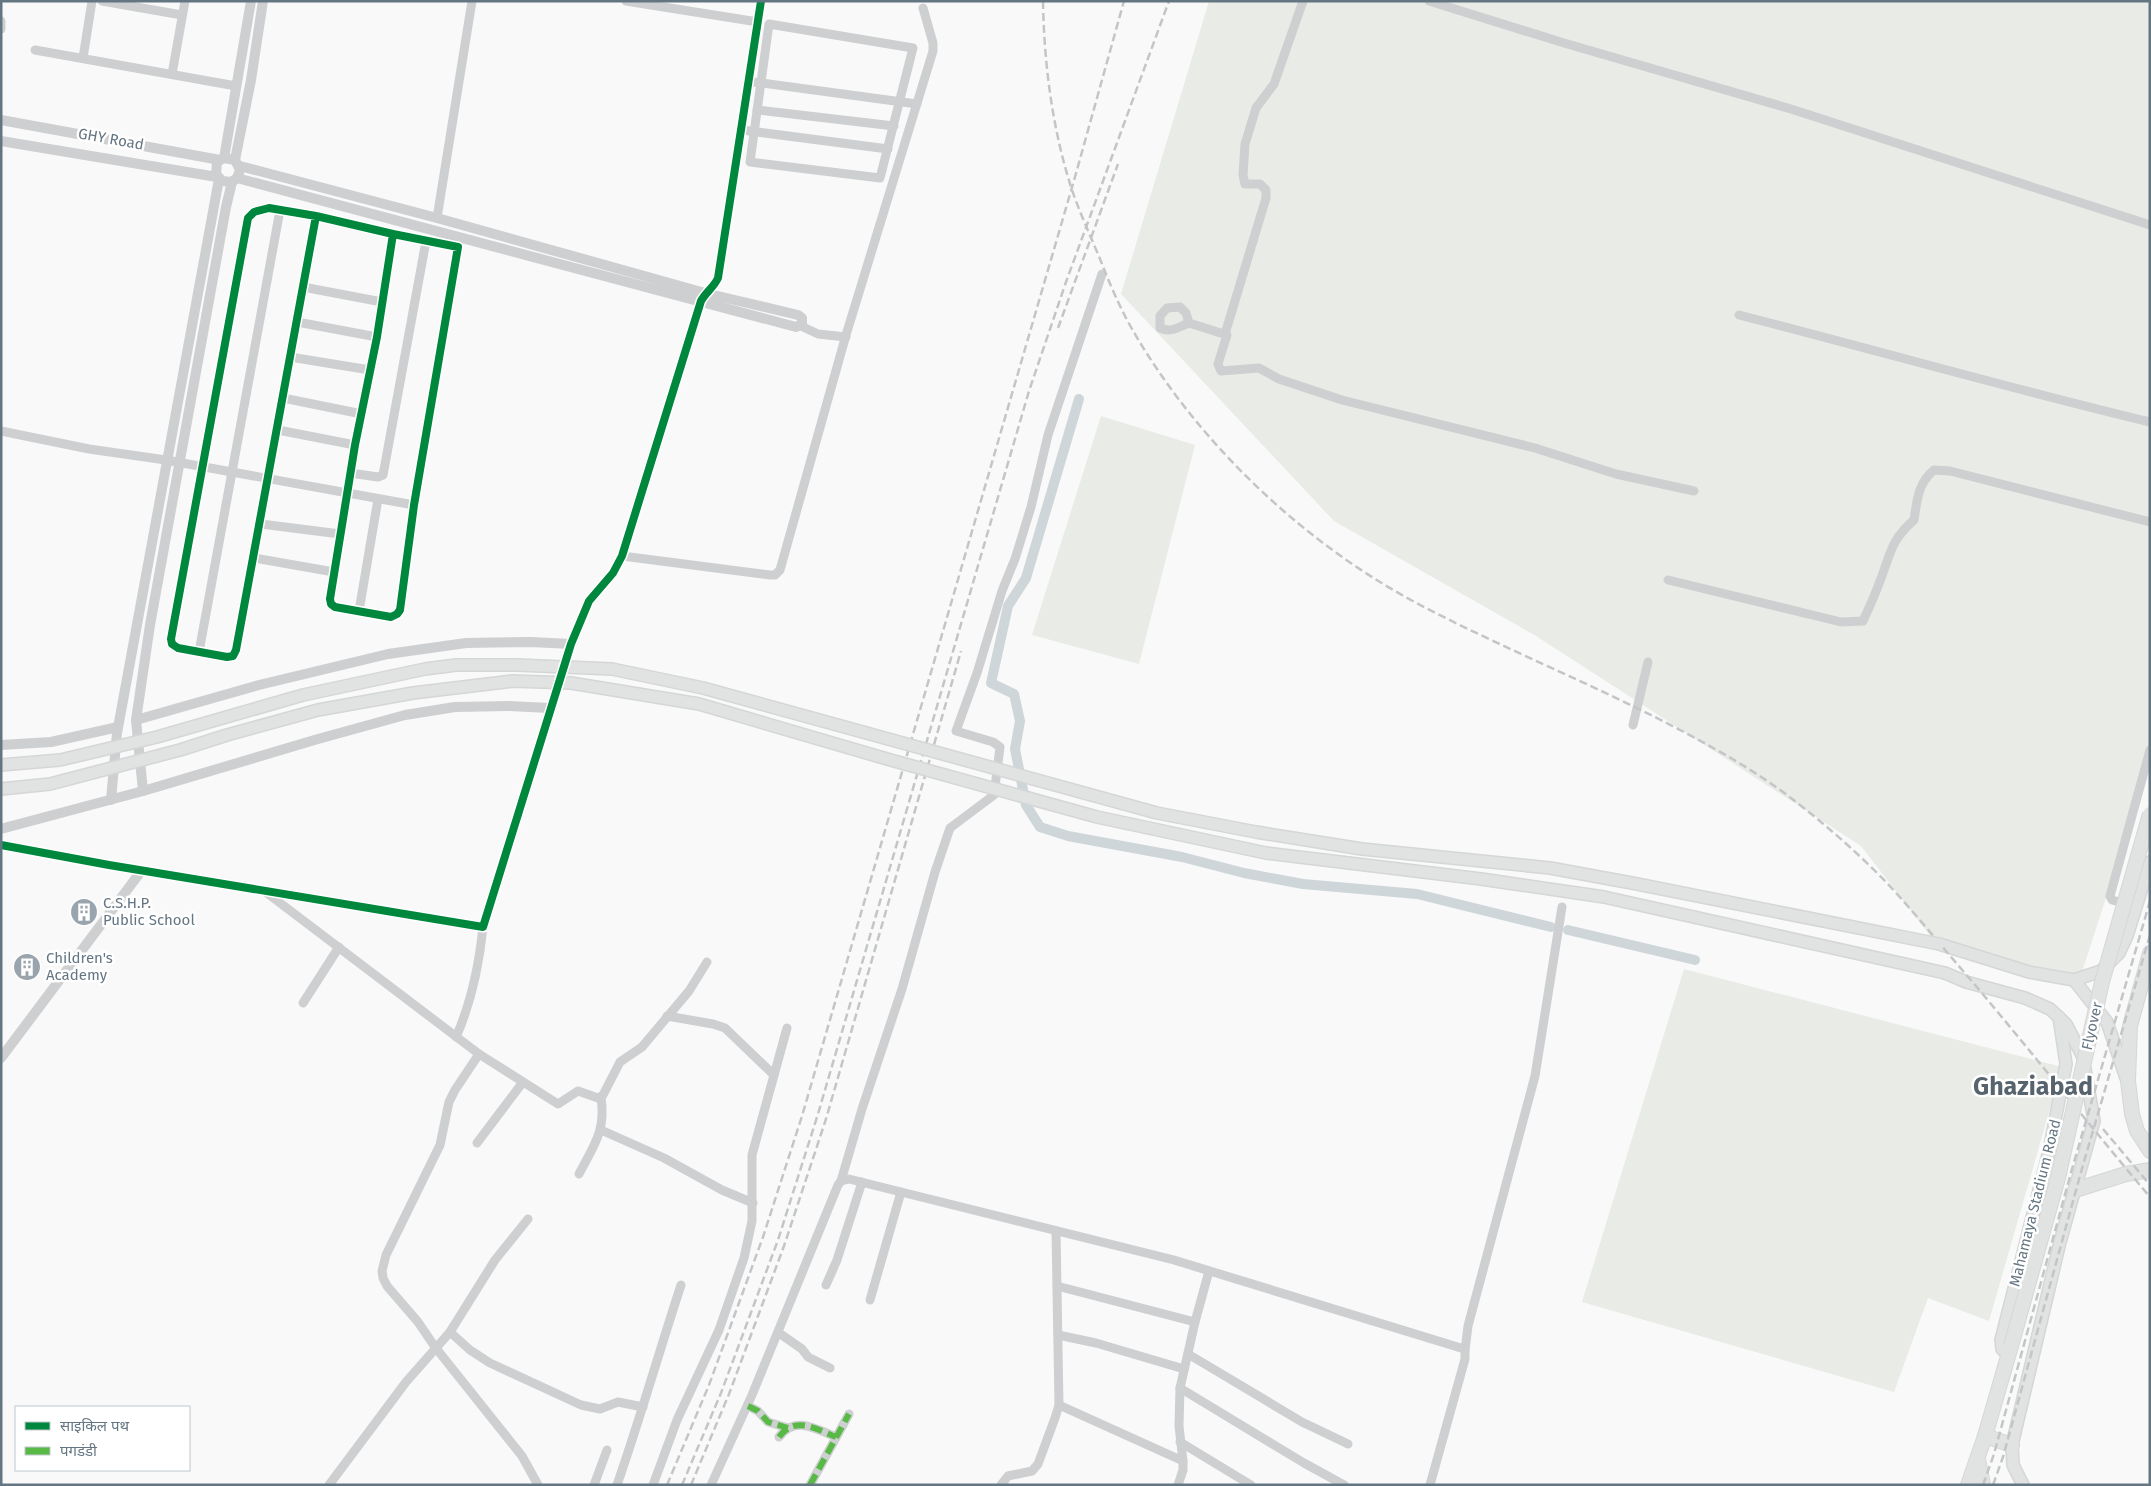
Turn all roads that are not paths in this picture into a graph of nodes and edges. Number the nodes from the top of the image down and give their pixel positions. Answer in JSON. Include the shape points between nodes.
{"nodes":[{"id":1,"x":92,"y":1,"type":"edge"},
{"id":2,"x":102,"y":1,"type":"edge"},
{"id":3,"x":185,"y":1,"type":"edge"},
{"id":4,"x":250,"y":1,"type":"edge"},
{"id":5,"x":264,"y":1,"type":"edge"},
{"id":6,"x":472,"y":1,"type":"edge"},
{"id":7,"x":626,"y":1,"type":"edge"},
{"id":8,"x":761,"y":1,"type":"edge"},
{"id":9,"x":1302,"y":1,"type":"edge"},
{"id":10,"x":1429,"y":1,"type":"edge"},
{"id":11,"x":923,"y":8,"type":"dead end"},
{"id":12,"x":182,"y":16,"type":"junction"},
{"id":13,"x":1,"y":21,"type":"edge"},
{"id":14,"x":758,"y":22,"type":"junction"},
{"id":15,"x":1,"y":29,"type":"edge"},
{"id":16,"x":35,"y":50,"type":"dead end"},
{"id":17,"x":83,"y":58,"type":"junction"},
{"id":18,"x":172,"y":74,"type":"junction"},
{"id":19,"x":754,"y":82,"type":"junction"},
{"id":20,"x":236,"y":86,"type":"junction"},
{"id":21,"x":900,"y":102,"type":"junction"},
{"id":22,"x":917,"y":104,"type":"junction"},
{"id":23,"x":757,"y":110,"type":"junction"},
{"id":24,"x":1,"y":120,"type":"edge"},
{"id":25,"x":894,"y":126,"type":"junction"},
{"id":26,"x":742,"y":130,"type":"junction"},
{"id":27,"x":755,"y":132,"type":"junction"},
{"id":28,"x":1,"y":141,"type":"edge"},
{"id":29,"x":888,"y":147,"type":"junction"},
{"id":30,"x":902,"y":152,"type":"junction"},
{"id":31,"x":222,"y":159,"type":"junction"},
{"id":32,"x":238,"y":163,"type":"junction"},
{"id":33,"x":218,"y":178,"type":"junction"},
{"id":34,"x":234,"y":180,"type":"junction"},
{"id":35,"x":280,"y":210,"type":"junction"},
{"id":36,"x":316,"y":216,"type":"junction"},
{"id":37,"x":437,"y":218,"type":"junction"},
{"id":38,"x":2150,"y":225,"type":"edge"},
{"id":39,"x":393,"y":234,"type":"junction"},
{"id":40,"x":426,"y":241,"type":"junction"},
{"id":41,"x":1102,"y":274,"type":"dead end"},
{"id":42,"x":303,"y":286,"type":"junction"},
{"id":43,"x":703,"y":297,"type":"junction"},
{"id":44,"x":382,"y":302,"type":"junction"},
{"id":45,"x":1738,"y":315,"type":"dead end"},
{"id":46,"x":297,"y":322,"type":"junction"},
{"id":47,"x":1189,"y":323,"type":"dead end"},
{"id":48,"x":801,"y":326,"type":"joint"},
{"id":49,"x":1225,"y":334,"type":"junction"},
{"id":50,"x":377,"y":337,"type":"junction"},
{"id":51,"x":846,"y":337,"type":"junction"},
{"id":52,"x":290,"y":357,"type":"junction"},
{"id":53,"x":370,"y":370,"type":"junction"},
{"id":54,"x":283,"y":398,"type":"junction"},
{"id":55,"x":362,"y":414,"type":"junction"},
{"id":56,"x":2150,"y":422,"type":"edge"},
{"id":57,"x":278,"y":430,"type":"junction"},
{"id":58,"x":1,"y":431,"type":"edge"},
{"id":59,"x":355,"y":445,"type":"junction"},
{"id":60,"x":166,"y":460,"type":"junction"},
{"id":61,"x":179,"y":462,"type":"junction"},
{"id":62,"x":202,"y":466,"type":"junction"},
{"id":63,"x":232,"y":472,"type":"junction"},
{"id":64,"x":350,"y":473,"type":"junction"},
{"id":65,"x":269,"y":478,"type":"junction"},
{"id":66,"x":1694,"y":491,"type":"dead end"},
{"id":67,"x":347,"y":493,"type":"junction"},
{"id":68,"x":378,"y":499,"type":"junction"},
{"id":69,"x":414,"y":505,"type":"junction"},
{"id":70,"x":2150,"y":522,"type":"edge"},
{"id":71,"x":260,"y":524,"type":"junction"},
{"id":72,"x":340,"y":534,"type":"junction"},
{"id":73,"x":622,"y":556,"type":"junction"},
{"id":74,"x":254,"y":558,"type":"junction"},
{"id":75,"x":334,"y":572,"type":"junction"},
{"id":76,"x":1668,"y":580,"type":"dead end"},
{"id":77,"x":359,"y":611,"type":"junction"},
{"id":78,"x":571,"y":644,"type":"junction"},
{"id":79,"x":199,"y":652,"type":"junction"},
{"id":80,"x":1648,"y":662,"type":"dead end"},
{"id":81,"x":550,"y":708,"type":"junction"},
{"id":82,"x":136,"y":720,"type":"junction"},
{"id":83,"x":1633,"y":725,"type":"dead end"},
{"id":84,"x":118,"y":727,"type":"junction"},
{"id":85,"x":1,"y":745,"type":"edge"},
{"id":86,"x":2150,"y":750,"type":"edge"},
{"id":87,"x":1,"y":765,"type":"edge"},
{"id":88,"x":1,"y":789,"type":"edge"},
{"id":89,"x":143,"y":791,"type":"junction"},
{"id":90,"x":111,"y":800,"type":"junction"},
{"id":91,"x":2150,"y":814,"type":"edge"},
{"id":92,"x":1,"y":829,"type":"edge"},
{"id":93,"x":1,"y":845,"type":"edge"},
{"id":94,"x":2150,"y":862,"type":"edge"},
{"id":95,"x":142,"y":870,"type":"junction"},
{"id":96,"x":263,"y":890,"type":"junction"},
{"id":97,"x":2137,"y":906,"type":"junction"},
{"id":98,"x":1562,"y":907,"type":"dead end"},
{"id":99,"x":483,"y":927,"type":"junction"},
{"id":100,"x":339,"y":947,"type":"junction"},
{"id":101,"x":2150,"y":953,"type":"edge"},
{"id":102,"x":707,"y":962,"type":"dead end"},
{"id":103,"x":2074,"y":980,"type":"junction"},
{"id":104,"x":302,"y":1003,"type":"dead end"},
{"id":105,"x":667,"y":1016,"type":"junction"},
{"id":106,"x":2059,"y":1017,"type":"junction"},
{"id":107,"x":787,"y":1028,"type":"dead end"},
{"id":108,"x":456,"y":1037,"type":"junction"},
{"id":109,"x":479,"y":1054,"type":"junction"},
{"id":110,"x":1,"y":1058,"type":"edge"},
{"id":111,"x":774,"y":1075,"type":"junction"},
{"id":112,"x":2128,"y":1081,"type":"junction"},
{"id":113,"x":523,"y":1082,"type":"junction"},
{"id":114,"x":601,"y":1097,"type":"junction"},
{"id":115,"x":601,"y":1130,"type":"junction"},
{"id":116,"x":477,"y":1143,"type":"dead end"},
{"id":117,"x":2150,"y":1151,"type":"edge"},
{"id":118,"x":2150,"y":1170,"type":"edge"},
{"id":119,"x":579,"y":1174,"type":"dead end"},
{"id":120,"x":841,"y":1180,"type":"junction"},
{"id":121,"x":862,"y":1182,"type":"junction"},
{"id":122,"x":2074,"y":1190,"type":"junction"},
{"id":123,"x":901,"y":1192,"type":"junction"},
{"id":124,"x":754,"y":1204,"type":"junction"},
{"id":125,"x":528,"y":1219,"type":"dead end"},
{"id":126,"x":1056,"y":1231,"type":"junction"},
{"id":127,"x":1209,"y":1271,"type":"junction"},
{"id":128,"x":680,"y":1285,"type":"dead end"},
{"id":129,"x":826,"y":1285,"type":"dead end"},
{"id":130,"x":1058,"y":1286,"type":"junction"},
{"id":131,"x":870,"y":1300,"type":"dead end"},
{"id":132,"x":1195,"y":1322,"type":"junction"},
{"id":133,"x":450,"y":1332,"type":"junction"},
{"id":134,"x":779,"y":1333,"type":"junction"},
{"id":135,"x":1058,"y":1335,"type":"junction"},
{"id":136,"x":435,"y":1347,"type":"junction"},
{"id":137,"x":1465,"y":1350,"type":"junction"},
{"id":138,"x":2010,"y":1350,"type":"junction"},
{"id":139,"x":1188,"y":1354,"type":"junction"},
{"id":140,"x":830,"y":1368,"type":"dead end"},
{"id":141,"x":1184,"y":1369,"type":"junction"},
{"id":142,"x":1180,"y":1388,"type":"junction"},
{"id":143,"x":1059,"y":1405,"type":"junction"},
{"id":144,"x":748,"y":1406,"type":"junction"},
{"id":145,"x":643,"y":1407,"type":"junction"},
{"id":146,"x":848,"y":1414,"type":"dead end"},
{"id":147,"x":788,"y":1428,"type":"junction"},
{"id":148,"x":1985,"y":1436,"type":"junction"},
{"id":149,"x":779,"y":1437,"type":"dead end"},
{"id":150,"x":836,"y":1437,"type":"junction"},
{"id":151,"x":1180,"y":1442,"type":"junction"},
{"id":152,"x":1348,"y":1444,"type":"dead end"},
{"id":153,"x":2012,"y":1445,"type":"junction"},
{"id":154,"x":607,"y":1450,"type":"dead end"},
{"id":155,"x":1977,"y":1457,"type":"junction"},
{"id":156,"x":1183,"y":1461,"type":"junction"},
{"id":157,"x":329,"y":1485,"type":"edge"},
{"id":158,"x":538,"y":1485,"type":"edge"},
{"id":159,"x":594,"y":1485,"type":"edge"},
{"id":160,"x":617,"y":1485,"type":"edge"},
{"id":161,"x":653,"y":1485,"type":"edge"},
{"id":162,"x":711,"y":1485,"type":"edge"},
{"id":163,"x":810,"y":1485,"type":"edge"},
{"id":164,"x":1001,"y":1485,"type":"edge"},
{"id":165,"x":1178,"y":1485,"type":"edge"},
{"id":166,"x":1251,"y":1485,"type":"edge"},
{"id":167,"x":1344,"y":1485,"type":"edge"},
{"id":168,"x":1430,"y":1485,"type":"edge"},
{"id":169,"x":1968,"y":1485,"type":"edge"},
{"id":170,"x":1983,"y":1485,"type":"edge"},
{"id":171,"x":2023,"y":1485,"type":"edge"}],
"edges":[{"from":1,"to":17,"type":"street"},
{"from":2,"to":12,"type":"street"},
{"from":3,"to":12,"type":"street"},
{"from":4,"to":20,"type":"street"},
{"from":5,"to":32,"type":"street"},
{"from":6,"to":37,"type":"street"},
{"from":7,"to":14,"type":"street"},
{"from":8,"to":14,"type":"street"},
{"from":9,"to":49,"type":"street","via":[[1274,84],[1256,108],[1246,144],[1245,184],[1260,184],[1266,190],[1266,198]]},
{"from":10,"to":38,"type":"street","via":[[1791,109]]},
{"from":11,"to":22,"type":"street","via":[[934,47]]},
{"from":12,"to":18,"type":"street"},
{"from":13,"to":15,"type":"street"},
{"from":14,"to":19,"type":"street"},
{"from":16,"to":17,"type":"street"},
{"from":17,"to":18,"type":"street"},
{"from":18,"to":20,"type":"street"},
{"from":19,"to":21,"type":"street"},
{"from":19,"to":21,"type":"street","via":[[769,24],[914,48]]},
{"from":19,"to":23,"type":"street"},
{"from":19,"to":26,"type":"street"},
{"from":20,"to":31,"type":"street"},
{"from":21,"to":22,"type":"street"},
{"from":21,"to":25,"type":"street"},
{"from":22,"to":30,"type":"street"},
{"from":23,"to":25,"type":"street"},
{"from":23,"to":27,"type":"street"},
{"from":24,"to":31,"type":"street","name":"GHY Road"},
{"from":25,"to":29,"type":"street"},
{"from":26,"to":27,"type":"street"},
{"from":26,"to":43,"type":"street","via":[[720,268],[716,283]]},
{"from":27,"to":29,"type":"street"},
{"from":27,"to":29,"type":"street","via":[[750,162],[880,178]]},
{"from":28,"to":33,"type":"street","name":"GHY Road"},
{"from":29,"to":30,"type":"street"},
{"from":30,"to":51,"type":"street"},
{"from":31,"to":32,"type":"street"},
{"from":31,"to":33,"type":"street","via":[[215,170]]},
{"from":32,"to":34,"type":"street"},
{"from":32,"to":37,"type":"street"},
{"from":33,"to":34,"type":"street","via":[[225,182]]},
{"from":33,"to":60,"type":"street"},
{"from":34,"to":43,"type":"street"},
{"from":34,"to":61,"type":"street"},
{"from":35,"to":36,"type":"street"},
{"from":35,"to":62,"type":"street","via":[[269,208],[254,212],[248,218]]},
{"from":35,"to":63,"type":"street"},
{"from":36,"to":39,"type":"street"},
{"from":36,"to":42,"type":"street"},
{"from":37,"to":43,"type":"street"},
{"from":39,"to":40,"type":"street"},
{"from":39,"to":44,"type":"street"},
{"from":40,"to":64,"type":"street","via":[[384,475]]},
{"from":40,"to":69,"type":"street","via":[[458,247]]},
{"from":41,"to":120,"type":"street","via":[[1048,435],[1015,559],[956,731],[1000,747],[994,794],[950,828]]},
{"from":42,"to":44,"type":"street"},
{"from":42,"to":46,"type":"street"},
{"from":43,"to":48,"type":"street","via":[[798,315],[802,318]]},
{"from":43,"to":73,"type":"street"},
{"from":44,"to":50,"type":"street"},
{"from":45,"to":56,"type":"street"},
{"from":46,"to":50,"type":"street"},
{"from":46,"to":52,"type":"street"},
{"from":47,"to":49,"type":"street"},
{"from":48,"to":51,"type":"street","via":[[818,334]]},
{"from":49,"to":66,"type":"street","via":[[1218,364],[1221,370],[1259,368],[1279,379],[1342,400],[1535,448],[1616,474]]},
{"from":50,"to":53,"type":"street"},
{"from":51,"to":73,"type":"street","via":[[778,572],[770,575]]},
{"from":52,"to":53,"type":"street"},
{"from":52,"to":54,"type":"street"},
{"from":53,"to":55,"type":"street"},
{"from":54,"to":55,"type":"street"},
{"from":54,"to":57,"type":"street"},
{"from":55,"to":59,"type":"street"},
{"from":57,"to":59,"type":"street"},
{"from":57,"to":65,"type":"street"},
{"from":58,"to":60,"type":"street"},
{"from":59,"to":64,"type":"street"},
{"from":60,"to":61,"type":"street"},
{"from":60,"to":84,"type":"street"},
{"from":61,"to":62,"type":"street"},
{"from":61,"to":82,"type":"street"},
{"from":62,"to":63,"type":"street"},
{"from":62,"to":79,"type":"street","via":[[171,639],[174,646]]},
{"from":63,"to":65,"type":"street"},
{"from":63,"to":79,"type":"street"},
{"from":64,"to":67,"type":"street"},
{"from":65,"to":67,"type":"street"},
{"from":65,"to":71,"type":"street"},
{"from":67,"to":68,"type":"street"},
{"from":67,"to":72,"type":"street"},
{"from":68,"to":69,"type":"street"},
{"from":68,"to":77,"type":"street"},
{"from":69,"to":77,"type":"street","via":[[400,610],[391,617]]},
{"from":70,"to":76,"type":"street","via":[[1950,471],[1934,470],[1924,478],[1914,520],[1890,548],[1881,580],[1863,621],[1831,620]]},
{"from":71,"to":72,"type":"street"},
{"from":71,"to":74,"type":"street"},
{"from":72,"to":75,"type":"street"},
{"from":73,"to":78,"type":"street","via":[[613,573],[589,601]]},
{"from":74,"to":75,"type":"street"},
{"from":74,"to":79,"type":"street","via":[[235,653],[230,657]]},
{"from":75,"to":77,"type":"street","via":[[331,604]]},
{"from":78,"to":81,"type":"street"},
{"from":78,"to":82,"type":"street","via":[[466,643],[388,654],[258,685]]},
{"from":80,"to":83,"type":"street"},
{"from":81,"to":89,"type":"street","via":[[455,706],[405,715]]},
{"from":81,"to":99,"type":"street"},
{"from":82,"to":89,"type":"street"},
{"from":84,"to":85,"type":"street","via":[[51,742]]},
{"from":84,"to":90,"type":"street"},
{"from":86,"to":97,"type":"street","via":[[2110,896],[2112,900]]},
{"from":87,"to":103,"type":"main road","bridge":true,"via":[[60,760],[157,737],[303,695],[424,670],[517,665],[612,669],[703,688],[1157,813],[1362,849],[1559,870],[1939,944],[2029,972]]},
{"from":88,"to":106,"type":"main road","bridge":true,"via":[[50,784],[318,710],[413,693],[504,682],[571,683],[699,704],[1097,817],[1266,853],[1604,897],[1945,972],[1966,982],[2025,998],[2050,1009]]},
{"from":89,"to":90,"type":"street"},
{"from":90,"to":92,"type":"street"},
{"from":91,"to":138,"type":"highway","name":"Flyover","bridge":true,"via":[[2102,982],[2058,1178]]},
{"from":93,"to":95,"type":"street"},
{"from":94,"to":97,"type":"main road"},
{"from":95,"to":96,"type":"street"},
{"from":95,"to":110,"type":"street"},
{"from":96,"to":99,"type":"street"},
{"from":96,"to":100,"type":"street"},
{"from":97,"to":103,"type":"main road","via":[[2119,952],[2101,971]]},
{"from":98,"to":137,"type":"street","via":[[1535,1076],[1471,1316]]},
{"from":99,"to":108,"type":"street","via":[[476,980]]},
{"from":100,"to":104,"type":"street"},
{"from":100,"to":108,"type":"street"},
{"from":101,"to":112,"type":"highway","via":[[2130,1026]]},
{"from":102,"to":105,"type":"street","via":[[689,991]]},
{"from":103,"to":112,"type":"main road","via":[[2107,1022]]},
{"from":105,"to":111,"type":"street","via":[[725,1028]]},
{"from":105,"to":114,"type":"street","via":[[642,1047],[620,1062]]},
{"from":106,"to":122,"type":"main road","via":[[2083,1057],[2094,1121]]},
{"from":106,"to":138,"type":"main road","name":"Mahamaya Stadium Road","via":[[2066,1064],[2049,1151],[2001,1340],[2002,1349]]},
{"from":107,"to":111,"type":"street"},
{"from":108,"to":109,"type":"street"},
{"from":109,"to":113,"type":"street"},
{"from":109,"to":136,"type":"street","via":[[449,1102],[440,1145],[383,1263],[383,1278],[387,1286]]},
{"from":111,"to":124,"type":"street","via":[[752,1155]]},
{"from":112,"to":117,"type":"highway","via":[[2136,1131]]},
{"from":113,"to":114,"type":"street","via":[[558,1104],[578,1091]]},
{"from":113,"to":116,"type":"street"},
{"from":114,"to":115,"type":"street"},
{"from":115,"to":119,"type":"street"},
{"from":115,"to":124,"type":"street"},
{"from":118,"to":122,"type":"highway"},
{"from":120,"to":121,"type":"street"},
{"from":120,"to":134,"type":"street"},
{"from":121,"to":123,"type":"street"},
{"from":121,"to":129,"type":"street"},
{"from":122,"to":153,"type":"main road"},
{"from":123,"to":126,"type":"street"},
{"from":123,"to":131,"type":"street"},
{"from":124,"to":161,"type":"street","via":[[750,1236],[728,1306],[677,1420]]},
{"from":125,"to":133,"type":"street","via":[[492,1266]]},
{"from":126,"to":127,"type":"street"},
{"from":126,"to":130,"type":"street"},
{"from":127,"to":132,"type":"street"},
{"from":127,"to":137,"type":"street"},
{"from":128,"to":145,"type":"street"},
{"from":130,"to":132,"type":"street"},
{"from":130,"to":135,"type":"street"},
{"from":132,"to":139,"type":"street"},
{"from":133,"to":136,"type":"street"},
{"from":133,"to":145,"type":"street","via":[[490,1364],[581,1405],[600,1409],[618,1402]]},
{"from":134,"to":140,"type":"street","via":[[808,1357]]},
{"from":134,"to":144,"type":"street"},
{"from":135,"to":141,"type":"street"},
{"from":135,"to":143,"type":"street"},
{"from":136,"to":157,"type":"street"},
{"from":136,"to":158,"type":"street","via":[[522,1456]]},
{"from":137,"to":168,"type":"street"},
{"from":138,"to":148,"type":"highway","name":"Flyover"},
{"from":139,"to":141,"type":"street"},
{"from":139,"to":152,"type":"street","via":[[1302,1422]]},
{"from":141,"to":142,"type":"street"},
{"from":142,"to":151,"type":"street"},
{"from":142,"to":167,"type":"street"},
{"from":143,"to":156,"type":"street"},
{"from":143,"to":164,"type":"street","via":[[1032,1471],[1008,1476]]},
{"from":144,"to":147,"type":"street","via":[[768,1422]]},
{"from":144,"to":162,"type":"street"},
{"from":145,"to":160,"type":"street"},
{"from":146,"to":150,"type":"street"},
{"from":147,"to":149,"type":"street"},
{"from":147,"to":150,"type":"street","via":[[802,1424]]},
{"from":148,"to":153,"type":"highway"},
{"from":148,"to":155,"type":"highway","name":"Flyover"},
{"from":150,"to":163,"type":"street"},
{"from":151,"to":156,"type":"street"},
{"from":151,"to":166,"type":"street"},
{"from":153,"to":171,"type":"main road","via":[[2013,1464]]},
{"from":154,"to":159,"type":"street"},
{"from":155,"to":169,"type":"highway","name":"Flyover"},
{"from":155,"to":170,"type":"highway"},
{"from":156,"to":165,"type":"street"}]}
